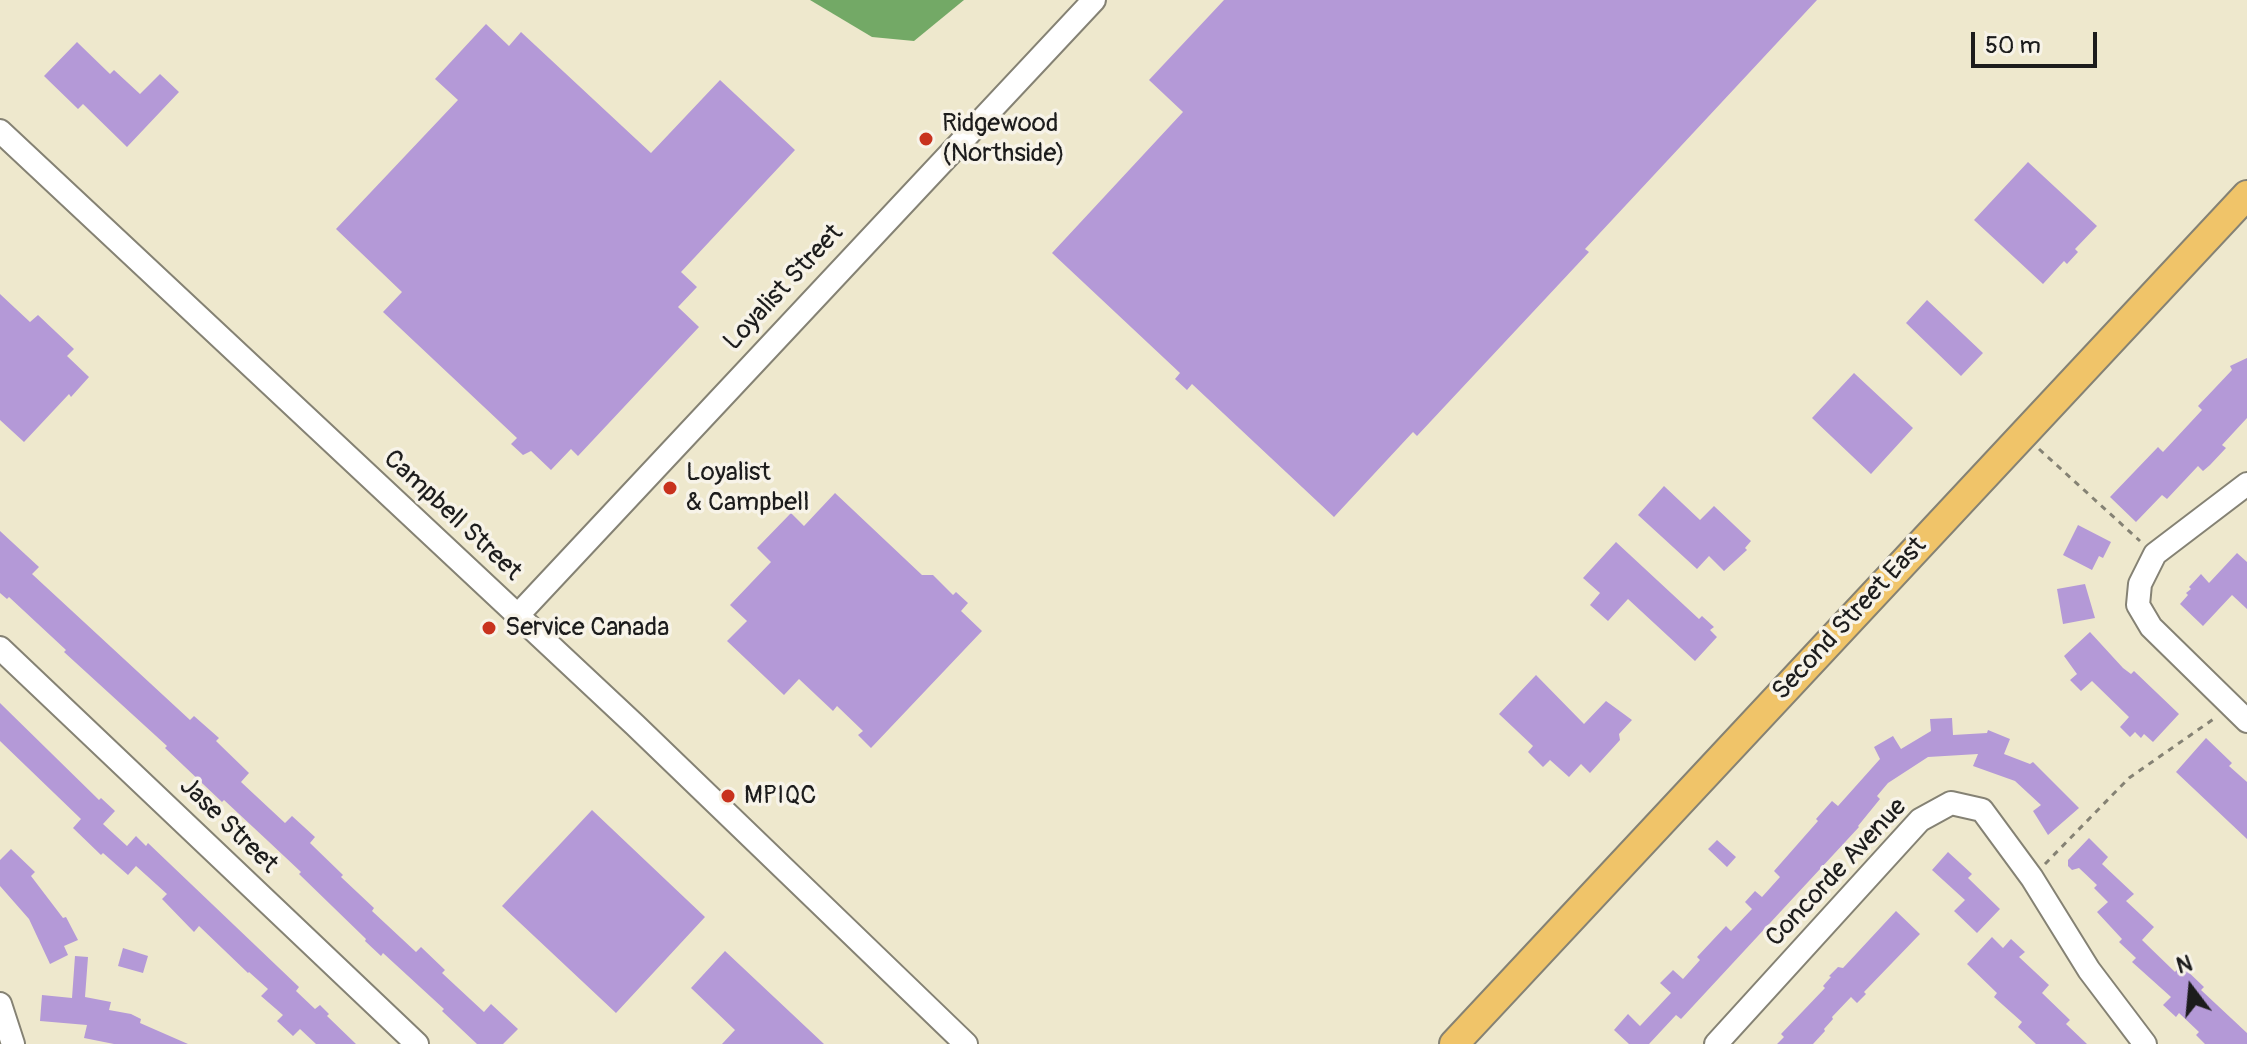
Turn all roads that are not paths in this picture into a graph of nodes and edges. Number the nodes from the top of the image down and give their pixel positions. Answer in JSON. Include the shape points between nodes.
{"nodes":[{"id":1,"x":1094,"y":0,"type":"edge"},
{"id":2,"x":0,"y":131,"type":"edge"},
{"id":3,"x":2247,"y":195,"type":"edge"},
{"id":4,"x":2247,"y":484,"type":"edge"},
{"id":5,"x":517,"y":616,"type":"junction"},
{"id":6,"x":0,"y":648,"type":"edge"},
{"id":7,"x":2239,"y":714,"type":"edge"},
{"id":8,"x":0,"y":1004,"type":"edge"},
{"id":9,"x":1718,"y":1043,"type":"edge"},
{"id":10,"x":13,"y":1044,"type":"edge"},
{"id":11,"x":417,"y":1044,"type":"edge"},
{"id":12,"x":966,"y":1044,"type":"edge"},
{"id":13,"x":1454,"y":1044,"type":"edge"},
{"id":14,"x":2145,"y":1044,"type":"edge"}],
"edges":[{"from":1,"to":5,"type":"street","name":"Loyalist Street"},
{"from":2,"to":5,"type":"street","name":"Campbell Street"},
{"from":3,"to":13,"type":"main road","name":"Second Street East"},
{"from":4,"to":7,"type":"street","via":[[2155,554],[2140,584],[2138,605],[2151,627]]},
{"from":5,"to":12,"type":"street","name":"Campbell Street"},
{"from":6,"to":11,"type":"street","name":"Jase Street"},
{"from":8,"to":10,"type":"street"},
{"from":9,"to":14,"type":"street","name":"Concorde Avenue","via":[[1920,820],[1951,803],[1982,810]]}]}
